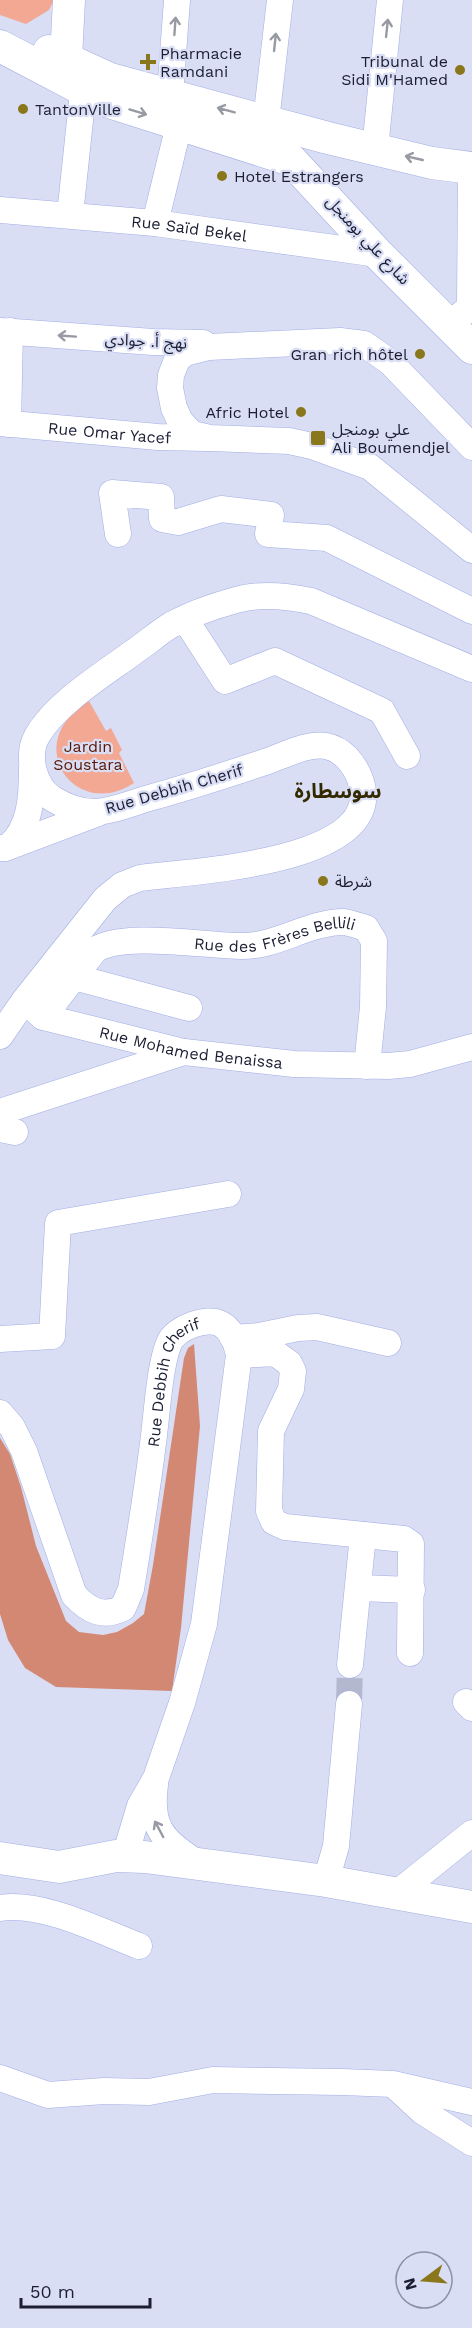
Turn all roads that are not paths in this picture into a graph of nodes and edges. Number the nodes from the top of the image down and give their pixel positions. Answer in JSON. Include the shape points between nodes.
{"nodes":[{"id":1,"x":69,"y":0,"type":"edge"},
{"id":2,"x":177,"y":0,"type":"edge"},
{"id":3,"x":280,"y":0,"type":"edge"},
{"id":4,"x":390,"y":0,"type":"edge"},
{"id":5,"x":0,"y":32,"type":"edge"},
{"id":6,"x":0,"y":46,"type":"edge"},
{"id":7,"x":66,"y":58,"type":"junction"},
{"id":8,"x":90,"y":82,"type":"junction"},
{"id":9,"x":170,"y":95,"type":"junction"},
{"id":10,"x":266,"y":121,"type":"junction"},
{"id":11,"x":179,"y":125,"type":"junction"},
{"id":12,"x":375,"y":149,"type":"junction"},
{"id":13,"x":471,"y":168,"type":"edge"},
{"id":14,"x":0,"y":210,"type":"edge"},
{"id":15,"x":70,"y":215,"type":"junction"},
{"id":16,"x":155,"y":223,"type":"junction"},
{"id":17,"x":312,"y":245,"type":"junction"},
{"id":18,"x":378,"y":254,"type":"junction"},
{"id":19,"x":293,"y":264,"type":"dead end"},
{"id":20,"x":449,"y":325,"type":"junction"},
{"id":21,"x":5,"y":331,"type":"edge"},
{"id":22,"x":293,"y":343,"type":"junction"},
{"id":23,"x":472,"y":348,"type":"edge"},
{"id":24,"x":4,"y":423,"type":"edge"},
{"id":25,"x":210,"y":438,"type":"junction"},
{"id":26,"x":472,"y":447,"type":"edge"},
{"id":27,"x":118,"y":534,"type":"dead end"},
{"id":28,"x":472,"y":550,"type":"edge"},
{"id":29,"x":472,"y":611,"type":"edge"},
{"id":30,"x":185,"y":619,"type":"junction"},
{"id":31,"x":472,"y":669,"type":"edge"},
{"id":32,"x":407,"y":756,"type":"dead end"},
{"id":33,"x":32,"y":758,"type":"junction"},
{"id":34,"x":104,"y":811,"type":"junction"},
{"id":35,"x":4,"y":848,"type":"edge"},
{"id":36,"x":74,"y":977,"type":"junction"},
{"id":37,"x":189,"y":1008,"type":"dead end"},
{"id":38,"x":34,"y":1009,"type":"junction"},
{"id":39,"x":0,"y":1036,"type":"edge"},
{"id":40,"x":472,"y":1047,"type":"edge"},
{"id":41,"x":184,"y":1052,"type":"junction"},
{"id":42,"x":367,"y":1066,"type":"junction"},
{"id":43,"x":0,"y":1112,"type":"edge"},
{"id":44,"x":228,"y":1194,"type":"dead end"},
{"id":45,"x":0,"y":1339,"type":"edge"},
{"id":46,"x":388,"y":1343,"type":"dead end"},
{"id":47,"x":236,"y":1347,"type":"junction"},
{"id":48,"x":0,"y":1413,"type":"edge"},
{"id":49,"x":363,"y":1535,"type":"junction"},
{"id":50,"x":358,"y":1588,"type":"junction"},
{"id":51,"x":412,"y":1590,"type":"junction"},
{"id":52,"x":410,"y":1653,"type":"dead end"},
{"id":53,"x":350,"y":1665,"type":"tunnel mouth"},
{"id":54,"x":349,"y":1704,"type":"tunnel mouth"},
{"id":55,"x":156,"y":1778,"type":"junction"},
{"id":56,"x":472,"y":1833,"type":"edge"},
{"id":57,"x":0,"y":1838,"type":"edge"},
{"id":58,"x":112,"y":1857,"type":"junction"},
{"id":59,"x":0,"y":1858,"type":"edge"},
{"id":60,"x":197,"y":1863,"type":"junction"},
{"id":61,"x":326,"y":1881,"type":"junction"},
{"id":62,"x":396,"y":1894,"type":"junction"},
{"id":63,"x":472,"y":1907,"type":"edge"},
{"id":64,"x":0,"y":1908,"type":"edge"},
{"id":65,"x":139,"y":1946,"type":"dead end"},
{"id":66,"x":0,"y":2078,"type":"edge"},
{"id":67,"x":396,"y":2081,"type":"junction"},
{"id":68,"x":472,"y":2090,"type":"edge"},
{"id":69,"x":472,"y":2102,"type":"edge"},
{"id":70,"x":472,"y":2131,"type":"edge"},
{"id":71,"x":472,"y":2143,"type":"edge"}],
"edges":[{"from":1,"to":7,"type":"main road"},
{"from":9,"to":2,"type":"street","one_way":true},
{"from":10,"to":3,"type":"street","one_way":true},
{"from":12,"to":4,"type":"street","one_way":true},
{"from":5,"to":7,"type":"main road"},
{"from":6,"to":8,"type":"main road"},
{"from":7,"to":8,"type":"main road"},
{"from":8,"to":9,"type":"main road"},
{"from":8,"to":11,"type":"main road","name":"شارع علي بومنجل","one_way":true,"via":[[111,104]]},
{"from":8,"to":15,"type":"street","via":[[78,123]]},
{"from":10,"to":9,"type":"main road","one_way":true},
{"from":10,"to":12,"type":"main road"},
{"from":11,"to":16,"type":"street"},
{"from":11,"to":18,"type":"main road","name":"شارع علي بومنجل","via":[[291,160]]},
{"from":13,"to":12,"type":"main road","one_way":true},
{"from":13,"to":20,"type":"street","via":[[470,307]]},
{"from":14,"to":15,"type":"street","name":"Rue Saïd Bekel"},
{"from":15,"to":16,"type":"street","name":"Rue Saïd Bekel"},
{"from":16,"to":17,"type":"street","name":"Rue Saïd Bekel"},
{"from":17,"to":18,"type":"street","name":"Rue Saïd Bekel"},
{"from":17,"to":19,"type":"street"},
{"from":18,"to":20,"type":"main road","name":"شارع علي بومنجل"},
{"from":20,"to":23,"type":"main road","name":"شارع علي بومنجل"},
{"from":22,"to":21,"type":"street","name":"نهج أ. جوادي","one_way":true,"via":[[153,342]]},
{"from":21,"to":24,"type":"street"},
{"from":22,"to":25,"type":"street","via":[[194,349],[174,365],[170,388],[180,421],[192,434]]},
{"from":22,"to":26,"type":"street","via":[[340,341],[371,347]]},
{"from":24,"to":25,"type":"street","name":"Rue Omar Yacef"},
{"from":25,"to":28,"type":"street","via":[[289,441],[370,467]]},
{"from":27,"to":29,"type":"street","via":[[112,493],[161,497],[162,519],[178,522],[221,509],[271,515],[268,534],[327,538]]},
{"from":30,"to":31,"type":"street","via":[[239,599],[296,598],[364,622]]},
{"from":30,"to":32,"type":"street","via":[[225,681],[275,661],[382,711]]},
{"from":30,"to":33,"type":"street","via":[[105,672],[56,712],[38,735]]},
{"from":33,"to":34,"type":"street","name":"Rue Debbih Cherif","via":[[38,780],[60,804],[82,811]]},
{"from":33,"to":35,"type":"street","via":[[32,787],[24,829],[18,839]]},
{"from":34,"to":35,"type":"street"},
{"from":34,"to":38,"type":"street","name":"Rue Debbih Cherif","via":[[303,748],[323,746],[339,750],[352,763],[361,780],[363,799],[351,825],[320,845],[267,861],[140,878],[122,885],[105,899]]},
{"from":36,"to":37,"type":"street"},
{"from":36,"to":38,"type":"street","name":"Rue des Frères Bellili"},
{"from":36,"to":42,"type":"street","name":"Rue des Frères Bellili","via":[[95,950],[113,942],[243,946],[344,922],[366,928],[375,941]]},
{"from":38,"to":39,"type":"street","name":"Rue Debbih Cherif"},
{"from":38,"to":41,"type":"street","name":"Rue Mohamed Benaissa"},
{"from":40,"to":42,"type":"street","via":[[410,1064]]},
{"from":41,"to":42,"type":"street","name":"Rue Mohamed Benaissa","via":[[294,1064]]},
{"from":41,"to":43,"type":"street"},
{"from":44,"to":45,"type":"street","via":[[58,1223],[52,1336]]},
{"from":46,"to":47,"type":"street","via":[[317,1327],[259,1336]]},
{"from":47,"to":48,"type":"street","name":"Rue Debbih Cherif","via":[[221,1324],[214,1322],[184,1329],[169,1342],[131,1589],[123,1608],[113,1613],[94,1611],[74,1595],[24,1451]]},
{"from":47,"to":49,"type":"street","via":[[275,1353],[293,1371],[291,1389],[272,1431],[270,1511],[274,1522],[285,1527]]},
{"from":47,"to":55,"type":"street","via":[[204,1624]]},
{"from":49,"to":50,"type":"street"},
{"from":49,"to":51,"type":"street","via":[[404,1539],[411,1544]]},
{"from":50,"to":51,"type":"street"},
{"from":50,"to":53,"type":"street"},
{"from":51,"to":52,"type":"street"},
{"from":54,"to":61,"type":"street","via":[[336,1846]]},
{"from":55,"to":58,"type":"street"},
{"from":60,"to":55,"type":"street","one_way":true,"via":[[160,1833],[154,1820]]},
{"from":56,"to":62,"type":"street"},
{"from":57,"to":58,"type":"main road"},
{"from":58,"to":59,"type":"main road","via":[[59,1867]]},
{"from":58,"to":60,"type":"main road"},
{"from":60,"to":61,"type":"main road"},
{"from":61,"to":62,"type":"main road"},
{"from":62,"to":63,"type":"main road"},
{"from":64,"to":65,"type":"street","via":[[46,1911]]},
{"from":66,"to":67,"type":"street","via":[[48,2095],[160,2091],[213,2080]]},
{"from":67,"to":68,"type":"street"},
{"from":67,"to":69,"type":"street"},
{"from":67,"to":70,"type":"street"},
{"from":67,"to":71,"type":"street","via":[[422,2110]]}]}
